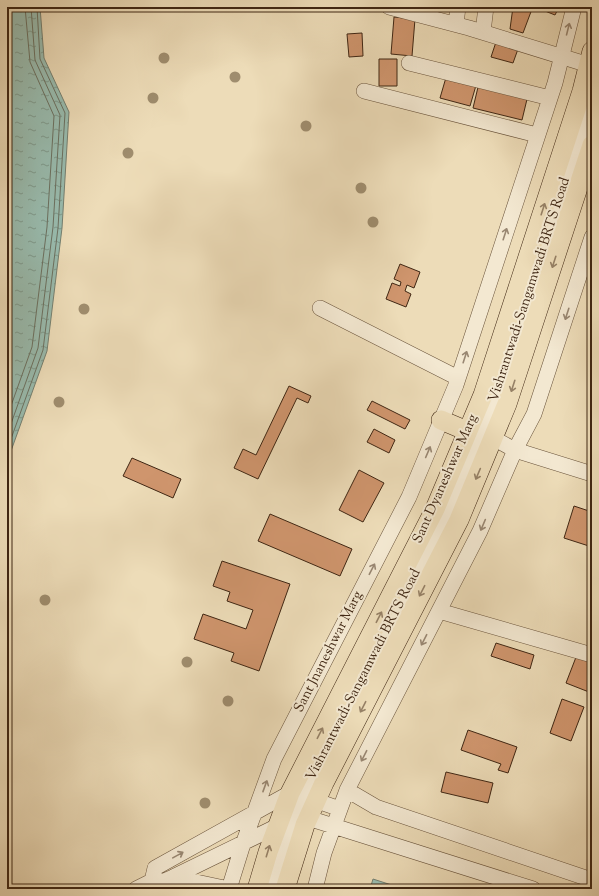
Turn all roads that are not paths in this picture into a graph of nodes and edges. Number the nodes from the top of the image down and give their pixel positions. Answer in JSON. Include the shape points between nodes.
{"nodes":[{"id":1,"x":392,"y":7,"type":"edge"},
{"id":2,"x":458,"y":7,"type":"edge"},
{"id":3,"x":486,"y":7,"type":"edge"},
{"id":4,"x":574,"y":7,"type":"edge"},
{"id":5,"x":413,"y":10,"type":"edge"},
{"id":6,"x":456,"y":24,"type":"junction"},
{"id":7,"x":483,"y":32,"type":"junction"},
{"id":8,"x":561,"y":56,"type":"junction"},
{"id":9,"x":590,"y":58,"type":"edge"},
{"id":10,"x":409,"y":63,"type":"dead end"},
{"id":11,"x":364,"y":91,"type":"dead end"},
{"id":12,"x":550,"y":98,"type":"junction"},
{"id":13,"x":592,"y":103,"type":"edge"},
{"id":14,"x":537,"y":135,"type":"junction"},
{"id":15,"x":592,"y":145,"type":"edge"},
{"id":16,"x":592,"y":238,"type":"edge"},
{"id":17,"x":320,"y":308,"type":"dead end"},
{"id":18,"x":458,"y":378,"type":"junction"},
{"id":19,"x":441,"y":420,"type":"junction"},
{"id":20,"x":467,"y":432,"type":"junction"},
{"id":21,"x":493,"y":438,"type":"junction"},
{"id":22,"x":515,"y":450,"type":"junction"},
{"id":23,"x":592,"y":474,"type":"edge"},
{"id":24,"x":439,"y":611,"type":"junction"},
{"id":25,"x":592,"y":656,"type":"edge"},
{"id":26,"x":347,"y":790,"type":"junction"},
{"id":27,"x":303,"y":797,"type":"junction"},
{"id":28,"x":340,"y":809,"type":"junction"},
{"id":29,"x":256,"y":810,"type":"junction"},
{"id":30,"x":301,"y":818,"type":"junction"},
{"id":31,"x":276,"y":826,"type":"junction"},
{"id":32,"x":333,"y":826,"type":"junction"},
{"id":33,"x":243,"y":844,"type":"junction"},
{"id":34,"x":173,"y":877,"type":"junction"},
{"id":35,"x":592,"y":880,"type":"edge"},
{"id":36,"x":141,"y":887,"type":"edge"},
{"id":37,"x":229,"y":889,"type":"edge"},
{"id":38,"x":258,"y":889,"type":"edge"},
{"id":39,"x":271,"y":889,"type":"edge"},
{"id":40,"x":285,"y":889,"type":"edge"},
{"id":41,"x":314,"y":889,"type":"edge"},
{"id":42,"x":533,"y":889,"type":"edge"}],
"edges":[{"from":1,"to":5,"type":"street"},
{"from":2,"to":6,"type":"street"},
{"from":3,"to":7,"type":"street"},
{"from":8,"to":4,"type":"street","name":"Sant Jnaneshwar Marg","one_way":true},
{"from":5,"to":6,"type":"street"},
{"from":6,"to":7,"type":"street"},
{"from":7,"to":8,"type":"street"},
{"from":8,"to":9,"type":"street"},
{"from":8,"to":12,"type":"street","name":"Sant Jnaneshwar Marg"},
{"from":20,"to":9,"type":"main road","name":"Sant Dyaneshwar Marg","one_way":true,"via":[[483,395],[582,91]]},
{"from":10,"to":12,"type":"street"},
{"from":11,"to":14,"type":"street"},
{"from":12,"to":14,"type":"street","name":"Sant Jnaneshwar Marg"},
{"from":13,"to":27,"type":"street","name":"Vishrantwadi-Sangamwadi BRTS Road","via":[[495,400],[447,514]]},
{"from":18,"to":14,"type":"street","name":"Sant Jnaneshwar Marg","one_way":true},
{"from":15,"to":21,"type":"main road","name":"Sant Dyaneshwar Marg","one_way":true,"via":[[507,404]]},
{"from":16,"to":22,"type":"street","one_way":true,"via":[[534,414]]},
{"from":17,"to":18,"type":"street"},
{"from":18,"to":19,"type":"street","name":"Sant Jnaneshwar Marg"},
{"from":19,"to":20,"type":"main road"},
{"from":29,"to":19,"type":"street","name":"Sant Jnaneshwar Marg","one_way":true,"via":[[274,759],[409,497]]},
{"from":27,"to":20,"type":"main road","name":"Sant Dyaneshwar Marg","one_way":true,"via":[[435,509]]},
{"from":21,"to":22,"type":"street"},
{"from":21,"to":27,"type":"main road","name":"Sant Dyaneshwar Marg","one_way":true,"via":[[459,520]]},
{"from":22,"to":23,"type":"street"},
{"from":22,"to":24,"type":"street","one_way":true,"via":[[480,531]]},
{"from":24,"to":25,"type":"street"},
{"from":24,"to":26,"type":"street","one_way":true},
{"from":26,"to":28,"type":"street"},
{"from":26,"to":35,"type":"street","via":[[376,807]]},
{"from":27,"to":28,"type":"street"},
{"from":27,"to":29,"type":"street"},
{"from":27,"to":30,"type":"main road","name":"Sant Dyaneshwar Marg"},
{"from":27,"to":31,"type":"main road","name":"Sant Dyaneshwar Marg"},
{"from":28,"to":32,"type":"street"},
{"from":29,"to":33,"type":"street","name":"Sant Jnaneshwar Marg"},
{"from":36,"to":29,"type":"street","one_way":true,"via":[[155,868]]},
{"from":30,"to":31,"type":"street"},
{"from":30,"to":32,"type":"street"},
{"from":30,"to":39,"type":"street"},
{"from":30,"to":40,"type":"main road","name":"Sant Dyaneshwar Marg"},
{"from":31,"to":33,"type":"street"},
{"from":38,"to":31,"type":"main road","name":"Sant Dyaneshwar Marg","one_way":true},
{"from":32,"to":41,"type":"street"},
{"from":32,"to":42,"type":"street"},
{"from":33,"to":34,"type":"street"},
{"from":33,"to":37,"type":"street","name":"Sant Jnaneshwar Marg"},
{"from":34,"to":36,"type":"street"},
{"from":34,"to":37,"type":"street"}]}
